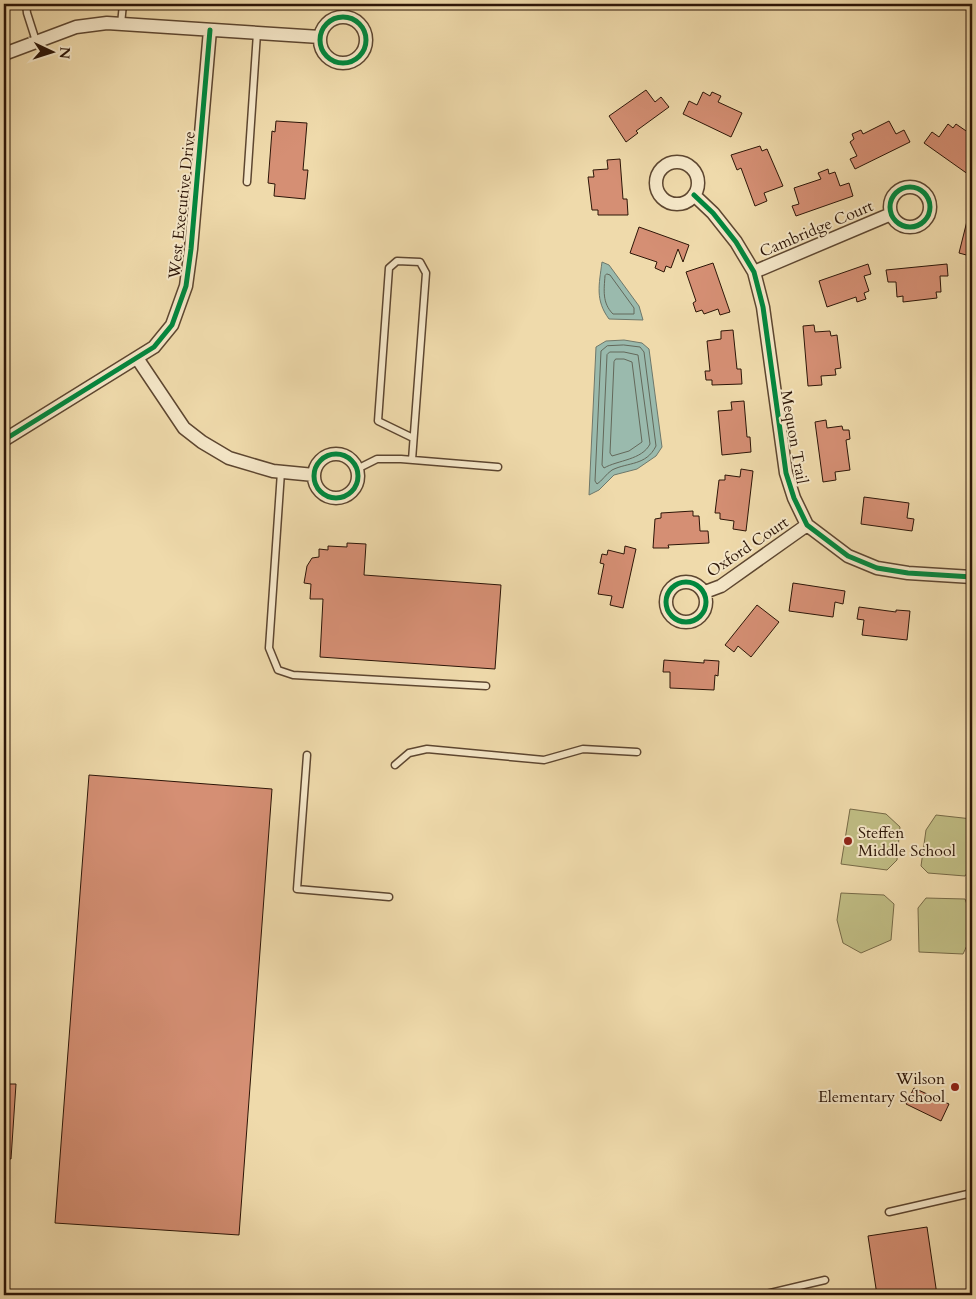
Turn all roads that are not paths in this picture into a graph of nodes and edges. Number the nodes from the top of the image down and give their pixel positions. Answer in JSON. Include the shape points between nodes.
{"nodes":[{"id":1,"x":26,"y":4,"type":"edge"},
{"id":2,"x":122,"y":4,"type":"edge"},
{"id":3,"x":121,"y":24,"type":"junction"},
{"id":4,"x":210,"y":30,"type":"junction"},
{"id":5,"x":258,"y":33,"type":"junction"},
{"id":6,"x":320,"y":37,"type":"dead end"},
{"id":7,"x":36,"y":41,"type":"junction"},
{"id":8,"x":4,"y":54,"type":"edge"},
{"id":9,"x":247,"y":182,"type":"dead end"},
{"id":10,"x":694,"y":195,"type":"dead end"},
{"id":11,"x":891,"y":214,"type":"dead end"},
{"id":12,"x":754,"y":272,"type":"junction"},
{"id":13,"x":137,"y":358,"type":"junction"},
{"id":14,"x":413,"y":438,"type":"junction"},
{"id":15,"x":4,"y":440,"type":"edge"},
{"id":16,"x":412,"y":460,"type":"junction"},
{"id":17,"x":498,"y":467,"type":"dead end"},
{"id":18,"x":357,"y":469,"type":"junction"},
{"id":19,"x":281,"y":472,"type":"junction"},
{"id":20,"x":314,"y":475,"type":"junction"},
{"id":21,"x":807,"y":524,"type":"junction"},
{"id":22,"x":972,"y":577,"type":"edge"},
{"id":23,"x":705,"y":592,"type":"dead end"},
{"id":24,"x":486,"y":686,"type":"dead end"},
{"id":25,"x":637,"y":752,"type":"dead end"},
{"id":26,"x":307,"y":755,"type":"dead end"},
{"id":27,"x":395,"y":765,"type":"dead end"},
{"id":28,"x":389,"y":897,"type":"dead end"},
{"id":29,"x":972,"y":1193,"type":"edge"},
{"id":30,"x":889,"y":1212,"type":"dead end"},
{"id":31,"x":825,"y":1280,"type":"dead end"},
{"id":32,"x":760,"y":1295,"type":"edge"}],
"edges":[{"from":1,"to":7,"type":"lane"},
{"from":2,"to":3,"type":"lane"},
{"from":3,"to":4,"type":"street"},
{"from":3,"to":7,"type":"street","via":[[84,25]]},
{"from":4,"to":5,"type":"street"},
{"from":4,"to":13,"type":"street","name":"West Executive Drive","via":[[186,286],[172,325],[154,347]]},
{"from":5,"to":6,"type":"street"},
{"from":5,"to":9,"type":"lane"},
{"from":7,"to":8,"type":"street"},
{"from":10,"to":12,"type":"street","name":"Mequon Trail","via":[[736,242]]},
{"from":11,"to":12,"type":"street","name":"Cambridge Court"},
{"from":12,"to":21,"type":"street","name":"Mequon Trail","via":[[786,473]]},
{"from":13,"to":15,"type":"street","name":"West Executive Drive"},
{"from":13,"to":19,"type":"street","via":[[184,428],[229,458]]},
{"from":14,"to":14,"type":"lane","via":[[426,273],[420,262],[397,261],[389,268],[378,421]]},
{"from":14,"to":16,"type":"lane"},
{"from":16,"to":17,"type":"lane"},
{"from":16,"to":18,"type":"lane","via":[[377,459]]},
{"from":18,"to":20,"type":"street","via":[[349,458],[336,453],[323,457]]},
{"from":18,"to":20,"type":"street","via":[[356,484],[346,495],[338,498],[318,489]]},
{"from":19,"to":20,"type":"street"},
{"from":19,"to":24,"type":"lane","via":[[269,648],[278,670],[294,675]]},
{"from":21,"to":22,"type":"street","name":"Mequon Trail","via":[[848,556],[877,568],[908,574]]},
{"from":21,"to":23,"type":"street","name":"Oxford Court","via":[[721,586]]},
{"from":25,"to":27,"type":"lane","via":[[583,749],[544,760],[427,750],[410,754]]},
{"from":26,"to":28,"type":"lane","via":[[297,889]]},
{"from":29,"to":30,"type":"lane"},
{"from":31,"to":32,"type":"lane"}]}
